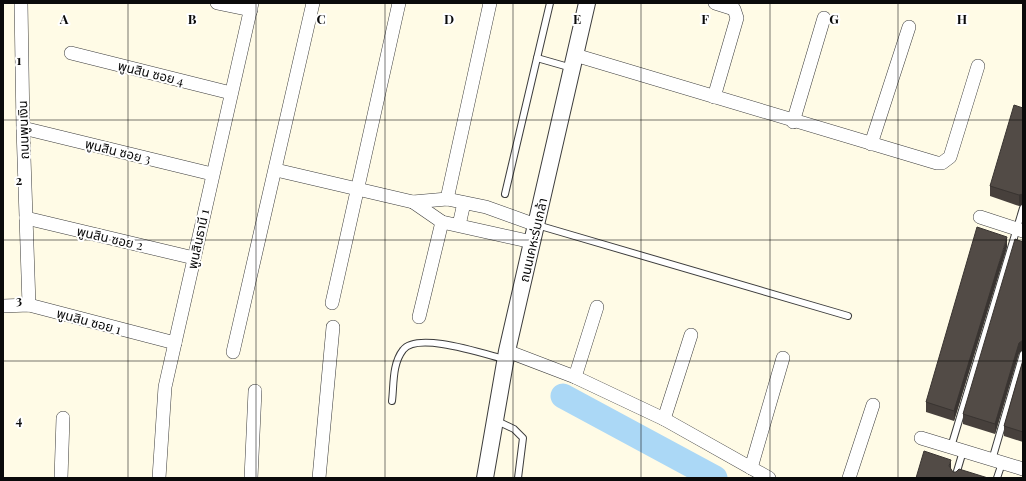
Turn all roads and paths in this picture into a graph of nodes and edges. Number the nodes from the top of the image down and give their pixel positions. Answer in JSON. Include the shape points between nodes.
{"nodes":[{"id":1,"x":21,"y":3,"type":"edge"},
{"id":2,"x":217,"y":3,"type":"edge"},
{"id":3,"x":313,"y":3,"type":"edge"},
{"id":4,"x":399,"y":3,"type":"edge"},
{"id":5,"x":490,"y":3,"type":"edge"},
{"id":6,"x":550,"y":3,"type":"edge"},
{"id":7,"x":587,"y":3,"type":"edge"},
{"id":8,"x":715,"y":3,"type":"edge"},
{"id":9,"x":251,"y":7,"type":"edge"},
{"id":10,"x":824,"y":18,"type":"dead end"},
{"id":11,"x":909,"y":27,"type":"dead end"},
{"id":12,"x":71,"y":53,"type":"dead end"},
{"id":13,"x":537,"y":58,"type":"junction"},
{"id":14,"x":573,"y":61,"type":"junction"},
{"id":15,"x":978,"y":66,"type":"dead end"},
{"id":16,"x":230,"y":94,"type":"junction"},
{"id":17,"x":714,"y":97,"type":"junction"},
{"id":18,"x":793,"y":122,"type":"junction"},
{"id":19,"x":23,"y":128,"type":"junction"},
{"id":20,"x":871,"y":144,"type":"junction"},
{"id":21,"x":276,"y":170,"type":"junction"},
{"id":22,"x":212,"y":174,"type":"junction"},
{"id":23,"x":357,"y":188,"type":"junction"},
{"id":24,"x":505,"y":194,"type":"dead end"},
{"id":25,"x":447,"y":199,"type":"junction"},
{"id":26,"x":413,"y":202,"type":"junction"},
{"id":27,"x":464,"y":203,"type":"junction"},
{"id":28,"x":1023,"y":208,"type":"edge"},
{"id":29,"x":980,"y":217,"type":"dead end"},
{"id":30,"x":26,"y":218,"type":"junction"},
{"id":31,"x":442,"y":222,"type":"junction"},
{"id":32,"x":459,"y":225,"type":"junction"},
{"id":33,"x":536,"y":225,"type":"junction"},
{"id":34,"x":1020,"y":230,"type":"edge"},
{"id":35,"x":532,"y":242,"type":"junction"},
{"id":36,"x":194,"y":258,"type":"junction"},
{"id":37,"x":332,"y":303,"type":"dead end"},
{"id":38,"x":29,"y":305,"type":"junction"},
{"id":39,"x":3,"y":306,"type":"edge"},
{"id":40,"x":597,"y":307,"type":"dead end"},
{"id":41,"x":848,"y":316,"type":"dead end"},
{"id":42,"x":419,"y":317,"type":"dead end"},
{"id":43,"x":333,"y":327,"type":"dead end"},
{"id":44,"x":691,"y":335,"type":"dead end"},
{"id":45,"x":175,"y":343,"type":"junction"},
{"id":46,"x":233,"y":352,"type":"dead end"},
{"id":47,"x":1023,"y":354,"type":"edge"},
{"id":48,"x":507,"y":355,"type":"junction"},
{"id":49,"x":783,"y":358,"type":"dead end"},
{"id":50,"x":575,"y":377,"type":"junction"},
{"id":51,"x":255,"y":391,"type":"dead end"},
{"id":52,"x":392,"y":401,"type":"dead end"},
{"id":53,"x":873,"y":405,"type":"dead end"},
{"id":54,"x":63,"y":418,"type":"dead end"},
{"id":55,"x":664,"y":419,"type":"junction"},
{"id":56,"x":495,"y":420,"type":"junction"},
{"id":57,"x":921,"y":438,"type":"dead end"},
{"id":58,"x":957,"y":449,"type":"junction"},
{"id":59,"x":997,"y":461,"type":"junction"},
{"id":60,"x":751,"y":468,"type":"junction"},
{"id":61,"x":1023,"y":469,"type":"edge"},
{"id":62,"x":61,"y":478,"type":"edge"},
{"id":63,"x":159,"y":478,"type":"edge"},
{"id":64,"x":251,"y":478,"type":"edge"},
{"id":65,"x":319,"y":478,"type":"edge"},
{"id":66,"x":485,"y":478,"type":"edge"},
{"id":67,"x":518,"y":478,"type":"edge"},
{"id":68,"x":769,"y":478,"type":"edge"},
{"id":69,"x":849,"y":478,"type":"edge"},
{"id":70,"x":955,"y":478,"type":"edge"},
{"id":71,"x":997,"y":478,"type":"edge"}],
"edges":[{"from":1,"to":19,"type":"street","name":"ถนนพูนเงิน"},
{"from":2,"to":9,"type":"street"},
{"from":3,"to":21,"type":"street"},
{"from":4,"to":23,"type":"street"},
{"from":5,"to":25,"type":"street"},
{"from":6,"to":13,"type":"lane"},
{"from":7,"to":14,"type":"street","name":"ถนนเคหะร่มเกล้า"},
{"from":8,"to":17,"type":"street","via":[[734,9],[737,18]]},
{"from":9,"to":16,"type":"street","name":"พูนสินธานี 1"},
{"from":10,"to":18,"type":"street"},
{"from":11,"to":20,"type":"street"},
{"from":12,"to":16,"type":"street","name":"พูนสิน ซอย 4"},
{"from":13,"to":14,"type":"lane"},
{"from":13,"to":24,"type":"lane"},
{"from":14,"to":17,"type":"street"},
{"from":14,"to":33,"type":"street","name":"ถนนเคหะร่มเกล้า"},
{"from":15,"to":20,"type":"street","via":[[954,147],[946,161],[937,163]]},
{"from":16,"to":22,"type":"street","name":"พูนสินธานี 1"},
{"from":17,"to":18,"type":"street"},
{"from":18,"to":20,"type":"street"},
{"from":19,"to":22,"type":"street","name":"พูนสิน ซอย 3"},
{"from":19,"to":30,"type":"street","name":"ถนนพูนเงิน"},
{"from":21,"to":23,"type":"street"},
{"from":21,"to":46,"type":"street"},
{"from":22,"to":36,"type":"street","name":"พูนสินธานี 1"},
{"from":23,"to":26,"type":"street"},
{"from":23,"to":37,"type":"street"},
{"from":25,"to":26,"type":"street"},
{"from":25,"to":27,"type":"street"},
{"from":26,"to":31,"type":"street"},
{"from":27,"to":32,"type":"street"},
{"from":27,"to":33,"type":"street","via":[[486,207]]},
{"from":28,"to":34,"type":"lane"},
{"from":29,"to":34,"type":"street"},
{"from":30,"to":36,"type":"street","name":"พูนสิน ซอย 2"},
{"from":30,"to":38,"type":"street","name":"ถนนพูนเงิน"},
{"from":31,"to":32,"type":"street"},
{"from":31,"to":42,"type":"street"},
{"from":32,"to":35,"type":"street"},
{"from":33,"to":35,"type":"street","name":"ถนนเคหะร่มเกล้า"},
{"from":33,"to":41,"type":"lane"},
{"from":34,"to":58,"type":"lane"},
{"from":35,"to":48,"type":"street","name":"ถนนเคหะร่มเกล้า"},
{"from":36,"to":45,"type":"street","name":"พูนสินธานี 1"},
{"from":38,"to":39,"type":"street","name":"พูนสิน ซอย 1"},
{"from":38,"to":45,"type":"street","name":"พูนสิน ซอย 1"},
{"from":40,"to":50,"type":"street"},
{"from":43,"to":65,"type":"street"},
{"from":44,"to":55,"type":"street"},
{"from":45,"to":63,"type":"street","name":"พูนสินธานี 1","via":[[165,387]]},
{"from":47,"to":59,"type":"lane"},
{"from":48,"to":50,"type":"street"},
{"from":48,"to":52,"type":"lane","via":[[434,343],[410,344],[403,350],[394,372]]},
{"from":48,"to":56,"type":"street","name":"ถนนเคหะร่มเกล้า"},
{"from":49,"to":60,"type":"street"},
{"from":50,"to":55,"type":"street"},
{"from":51,"to":64,"type":"street"},
{"from":53,"to":69,"type":"street"},
{"from":54,"to":62,"type":"street"},
{"from":55,"to":60,"type":"street"},
{"from":56,"to":66,"type":"street","name":"ถนนเคหะร่มเกล้า"},
{"from":56,"to":67,"type":"lane","via":[[514,429],[523,438]]},
{"from":57,"to":58,"type":"street"},
{"from":58,"to":59,"type":"street"},
{"from":58,"to":70,"type":"lane"},
{"from":59,"to":61,"type":"street"},
{"from":59,"to":71,"type":"lane"},
{"from":60,"to":68,"type":"street"}]}
